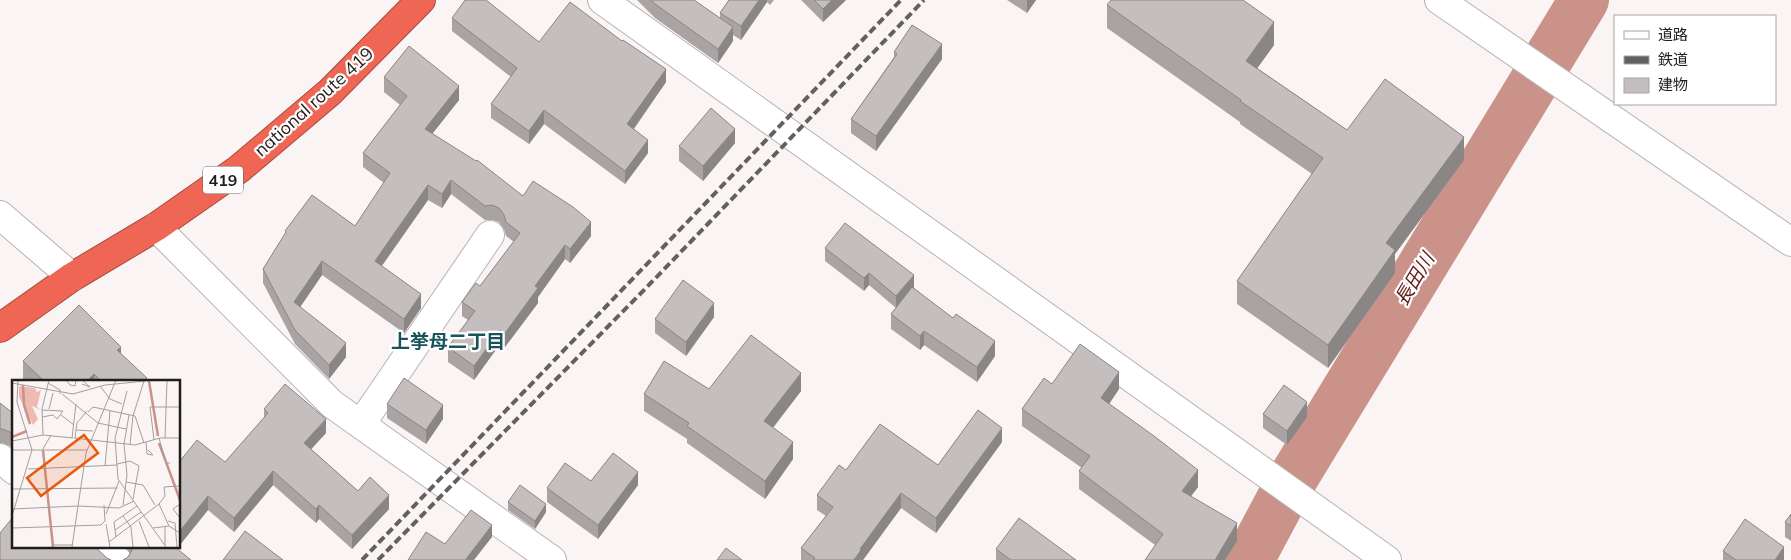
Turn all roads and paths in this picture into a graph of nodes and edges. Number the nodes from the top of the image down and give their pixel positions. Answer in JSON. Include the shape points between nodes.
{"nodes":[{"id":1,"x":421,"y":0,"type":"edge"},
{"id":2,"x":602,"y":0,"type":"edge"},
{"id":3,"x":1439,"y":0,"type":"edge"},
{"id":4,"x":0,"y":214,"type":"edge"},
{"id":5,"x":156,"y":227,"type":"junction"},
{"id":6,"x":490,"y":235,"type":"dead end"},
{"id":7,"x":1791,"y":242,"type":"edge"},
{"id":8,"x":72,"y":277,"type":"junction"},
{"id":9,"x":0,"y":328,"type":"edge"},
{"id":10,"x":361,"y":424,"type":"junction"},
{"id":11,"x":0,"y":458,"type":"edge"},
{"id":12,"x":12,"y":468,"type":"edge"},
{"id":13,"x":103,"y":548,"type":"edge"},
{"id":14,"x":117,"y":560,"type":"edge"},
{"id":15,"x":552,"y":560,"type":"edge"},
{"id":16,"x":1387,"y":560,"type":"edge"}],
"edges":[{"from":1,"to":5,"type":"highway","name":"national route 419","number":"419","via":[[330,92],[239,169]]},
{"from":2,"to":16,"type":"street"},
{"from":3,"to":7,"type":"street"},
{"from":4,"to":8,"type":"street"},
{"from":5,"to":8,"type":"highway","name":"national route 419","number":"419"},
{"from":5,"to":10,"type":"street","via":[[332,404]]},
{"from":6,"to":10,"type":"street"},
{"from":8,"to":9,"type":"highway","name":"national route 419","number":"419"},
{"from":10,"to":15,"type":"street"},
{"from":11,"to":12,"type":"street"},
{"from":13,"to":14,"type":"street"}]}
